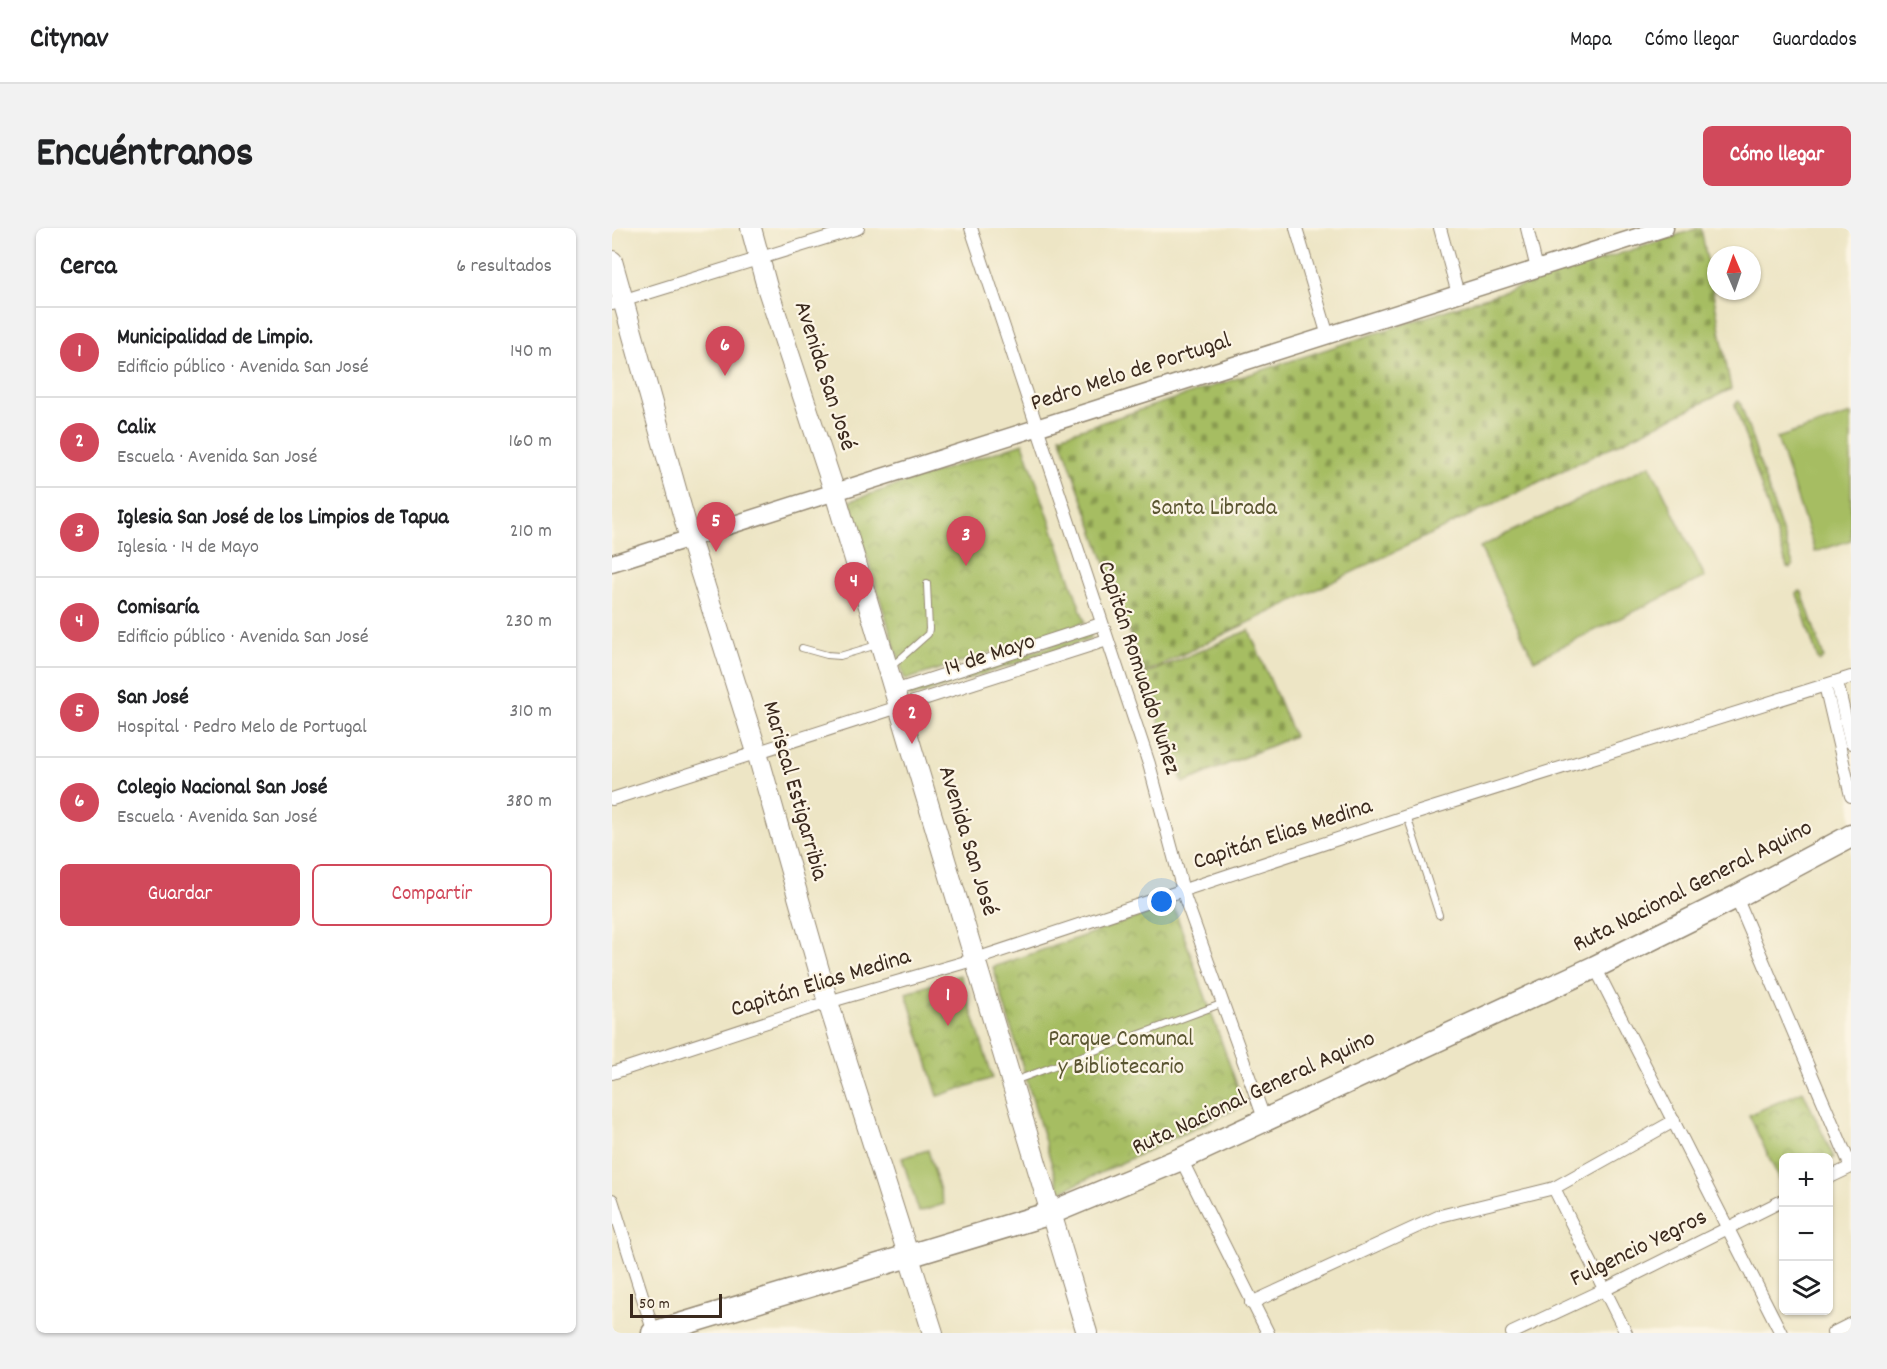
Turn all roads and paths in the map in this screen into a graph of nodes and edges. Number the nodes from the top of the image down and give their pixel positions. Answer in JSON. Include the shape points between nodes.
{"nodes":[{"id":1,"x":751,"y":228,"type":"edge"},
{"id":2,"x":858,"y":228,"type":"edge"},
{"id":3,"x":971,"y":228,"type":"edge"},
{"id":4,"x":1296,"y":228,"type":"edge"},
{"id":5,"x":1440,"y":228,"type":"edge"},
{"id":6,"x":1527,"y":228,"type":"edge"},
{"id":7,"x":1665,"y":228,"type":"edge"},
{"id":8,"x":759,"y":258,"type":"junction"},
{"id":9,"x":612,"y":261,"type":"edge"},
{"id":10,"x":1538,"y":269,"type":"junction"},
{"id":11,"x":1458,"y":294,"type":"junction"},
{"id":12,"x":618,"y":303,"type":"edge"},
{"id":13,"x":1328,"y":336,"type":"junction"},
{"id":14,"x":1037,"y":429,"type":"junction"},
{"id":15,"x":835,"y":494,"type":"junction"},
{"id":16,"x":690,"y":539,"type":"junction"},
{"id":17,"x":612,"y":563,"type":"edge"},
{"id":18,"x":927,"y":584,"type":"dead end"},
{"id":19,"x":1101,"y":624,"type":"junction"},
{"id":20,"x":1107,"y":640,"type":"junction"},
{"id":21,"x":880,"y":644,"type":"junction"},
{"id":22,"x":802,"y":648,"type":"dead end"},
{"id":23,"x":888,"y":670,"type":"junction"},
{"id":24,"x":1851,"y":677,"type":"edge"},
{"id":25,"x":1831,"y":683,"type":"junction"},
{"id":26,"x":897,"y":699,"type":"junction"},
{"id":27,"x":1851,"y":743,"type":"edge"},
{"id":28,"x":757,"y":752,"type":"junction"},
{"id":29,"x":1851,"y":796,"type":"edge"},
{"id":30,"x":612,"y":799,"type":"edge"},
{"id":31,"x":1407,"y":816,"type":"junction"},
{"id":32,"x":1851,"y":836,"type":"edge"},
{"id":33,"x":1183,"y":890,"type":"junction"},
{"id":34,"x":1736,"y":897,"type":"junction"},
{"id":35,"x":1439,"y":915,"type":"dead end"},
{"id":36,"x":976,"y":958,"type":"junction"},
{"id":37,"x":1595,"y":967,"type":"junction"},
{"id":38,"x":828,"y":1002,"type":"junction"},
{"id":39,"x":1221,"y":1004,"type":"junction"},
{"id":40,"x":612,"y":1073,"type":"edge"},
{"id":41,"x":1012,"y":1082,"type":"junction"},
{"id":42,"x":1265,"y":1121,"type":"junction"},
{"id":43,"x":1674,"y":1121,"type":"junction"},
{"id":44,"x":1181,"y":1159,"type":"junction"},
{"id":45,"x":1851,"y":1167,"type":"edge"},
{"id":46,"x":1833,"y":1176,"type":"edge"},
{"id":47,"x":1554,"y":1188,"type":"junction"},
{"id":48,"x":612,"y":1200,"type":"edge"},
{"id":49,"x":1779,"y":1202,"type":"edge"},
{"id":50,"x":1051,"y":1213,"type":"junction"},
{"id":51,"x":1728,"y":1228,"type":"junction"},
{"id":52,"x":909,"y":1257,"type":"junction"},
{"id":53,"x":1606,"y":1289,"type":"junction"},
{"id":54,"x":1251,"y":1303,"type":"junction"},
{"id":55,"x":1851,"y":1324,"type":"edge"},
{"id":56,"x":654,"y":1333,"type":"edge"},
{"id":57,"x":933,"y":1333,"type":"edge"},
{"id":58,"x":1087,"y":1333,"type":"edge"},
{"id":59,"x":1268,"y":1333,"type":"edge"},
{"id":60,"x":1512,"y":1333,"type":"edge"},
{"id":61,"x":1626,"y":1333,"type":"edge"},
{"id":62,"x":1781,"y":1333,"type":"edge"},
{"id":63,"x":1833,"y":1333,"type":"edge"}],
"edges":[{"from":1,"to":8,"type":"main road","name":"Avenida San José"},
{"from":2,"to":8,"type":"street"},
{"from":3,"to":14,"type":"street","name":"Capitán Romualdo Nuñez"},
{"from":4,"to":13,"type":"street"},
{"from":5,"to":11,"type":"street"},
{"from":6,"to":10,"type":"street"},
{"from":7,"to":10,"type":"street","name":"Pedro Melo de Portugal"},
{"from":8,"to":12,"type":"street"},
{"from":8,"to":15,"type":"main road","name":"Avenida San José"},
{"from":9,"to":12,"type":"main road","name":"Mariscal Estigarribia"},
{"from":10,"to":11,"type":"street","name":"Pedro Melo de Portugal"},
{"from":11,"to":13,"type":"street","name":"Pedro Melo de Portugal"},
{"from":12,"to":16,"type":"main road","name":"Mariscal Estigarribia"},
{"from":13,"to":14,"type":"street","name":"Pedro Melo de Portugal"},
{"from":14,"to":15,"type":"street","name":"Pedro Melo de Portugal"},
{"from":14,"to":19,"type":"street","name":"Capitán Romualdo Nuñez"},
{"from":15,"to":16,"type":"street","name":"Pedro Melo de Portugal"},
{"from":15,"to":21,"type":"main road","name":"Avenida San José"},
{"from":16,"to":17,"type":"street","name":"Pedro Melo de Portugal"},
{"from":16,"to":28,"type":"main road","name":"Mariscal Estigarribia"},
{"from":18,"to":23,"type":"lane","via":[[928,634]]},
{"from":19,"to":20,"type":"street","name":"Capitán Romualdo Nuñez"},
{"from":19,"to":26,"type":"street","name":"14 de Mayo"},
{"from":20,"to":26,"type":"street","name":"14 de Mayo"},
{"from":20,"to":33,"type":"street","name":"Capitán Romualdo Nuñez","via":[[1149,764]]},
{"from":21,"to":22,"type":"lane","via":[[840,656]]},
{"from":21,"to":23,"type":"main road","name":"Avenida San José"},
{"from":23,"to":26,"type":"main road","name":"Avenida San José"},
{"from":24,"to":25,"type":"street","name":"Capitán Elias Medina"},
{"from":25,"to":27,"type":"street"},
{"from":25,"to":29,"type":"street"},
{"from":25,"to":31,"type":"street","name":"Capitán Elias Medina"},
{"from":26,"to":28,"type":"street","name":"14 de Mayo"},
{"from":26,"to":36,"type":"main road","name":"Avenida San José"},
{"from":28,"to":30,"type":"street","name":"14 de Mayo"},
{"from":28,"to":38,"type":"main road","name":"Mariscal Estigarribia"},
{"from":31,"to":33,"type":"street","name":"Capitán Elias Medina"},
{"from":31,"to":35,"type":"lane"},
{"from":32,"to":34,"type":"highway","name":"Ruta Nacional General Aquino"},
{"from":33,"to":36,"type":"street","name":"Capitán Elias Medina"},
{"from":33,"to":39,"type":"street","name":"Capitán Romualdo Nuñez"},
{"from":34,"to":37,"type":"highway","name":"Ruta Nacional General Aquino"},
{"from":34,"to":45,"type":"street"},
{"from":36,"to":38,"type":"street","name":"Capitán Elias Medina"},
{"from":36,"to":41,"type":"main road","name":"Avenida San José"},
{"from":37,"to":42,"type":"highway","name":"Ruta Nacional General Aquino"},
{"from":37,"to":43,"type":"street"},
{"from":38,"to":40,"type":"street","name":"Capitán Elias Medina"},
{"from":38,"to":52,"type":"main road","name":"Mariscal Estigarribia"},
{"from":39,"to":41,"type":"lane"},
{"from":39,"to":42,"type":"street","name":"Capitán Romualdo Nuñez"},
{"from":41,"to":50,"type":"main road","name":"Avenida San José"},
{"from":42,"to":44,"type":"highway","name":"Ruta Nacional General Aquino"},
{"from":43,"to":47,"type":"street"},
{"from":43,"to":51,"type":"street"},
{"from":44,"to":50,"type":"highway","name":"Ruta Nacional General Aquino"},
{"from":44,"to":54,"type":"street"},
{"from":45,"to":46,"type":"street"},
{"from":47,"to":53,"type":"street"},
{"from":47,"to":54,"type":"street","via":[[1440,1215]]},
{"from":48,"to":56,"type":"street"},
{"from":49,"to":51,"type":"street","name":"Fulgencio Yegros"},
{"from":50,"to":52,"type":"highway","name":"Ruta Nacional General Aquino"},
{"from":50,"to":58,"type":"main road","name":"Avenida San José"},
{"from":51,"to":53,"type":"street","name":"Fulgencio Yegros"},
{"from":51,"to":62,"type":"street"},
{"from":52,"to":56,"type":"highway","name":"Ruta Nacional General Aquino"},
{"from":52,"to":57,"type":"main road","name":"Mariscal Estigarribia"},
{"from":53,"to":60,"type":"street","name":"Fulgencio Yegros"},
{"from":53,"to":61,"type":"street"},
{"from":54,"to":59,"type":"street"},
{"from":55,"to":63,"type":"street"}]}
